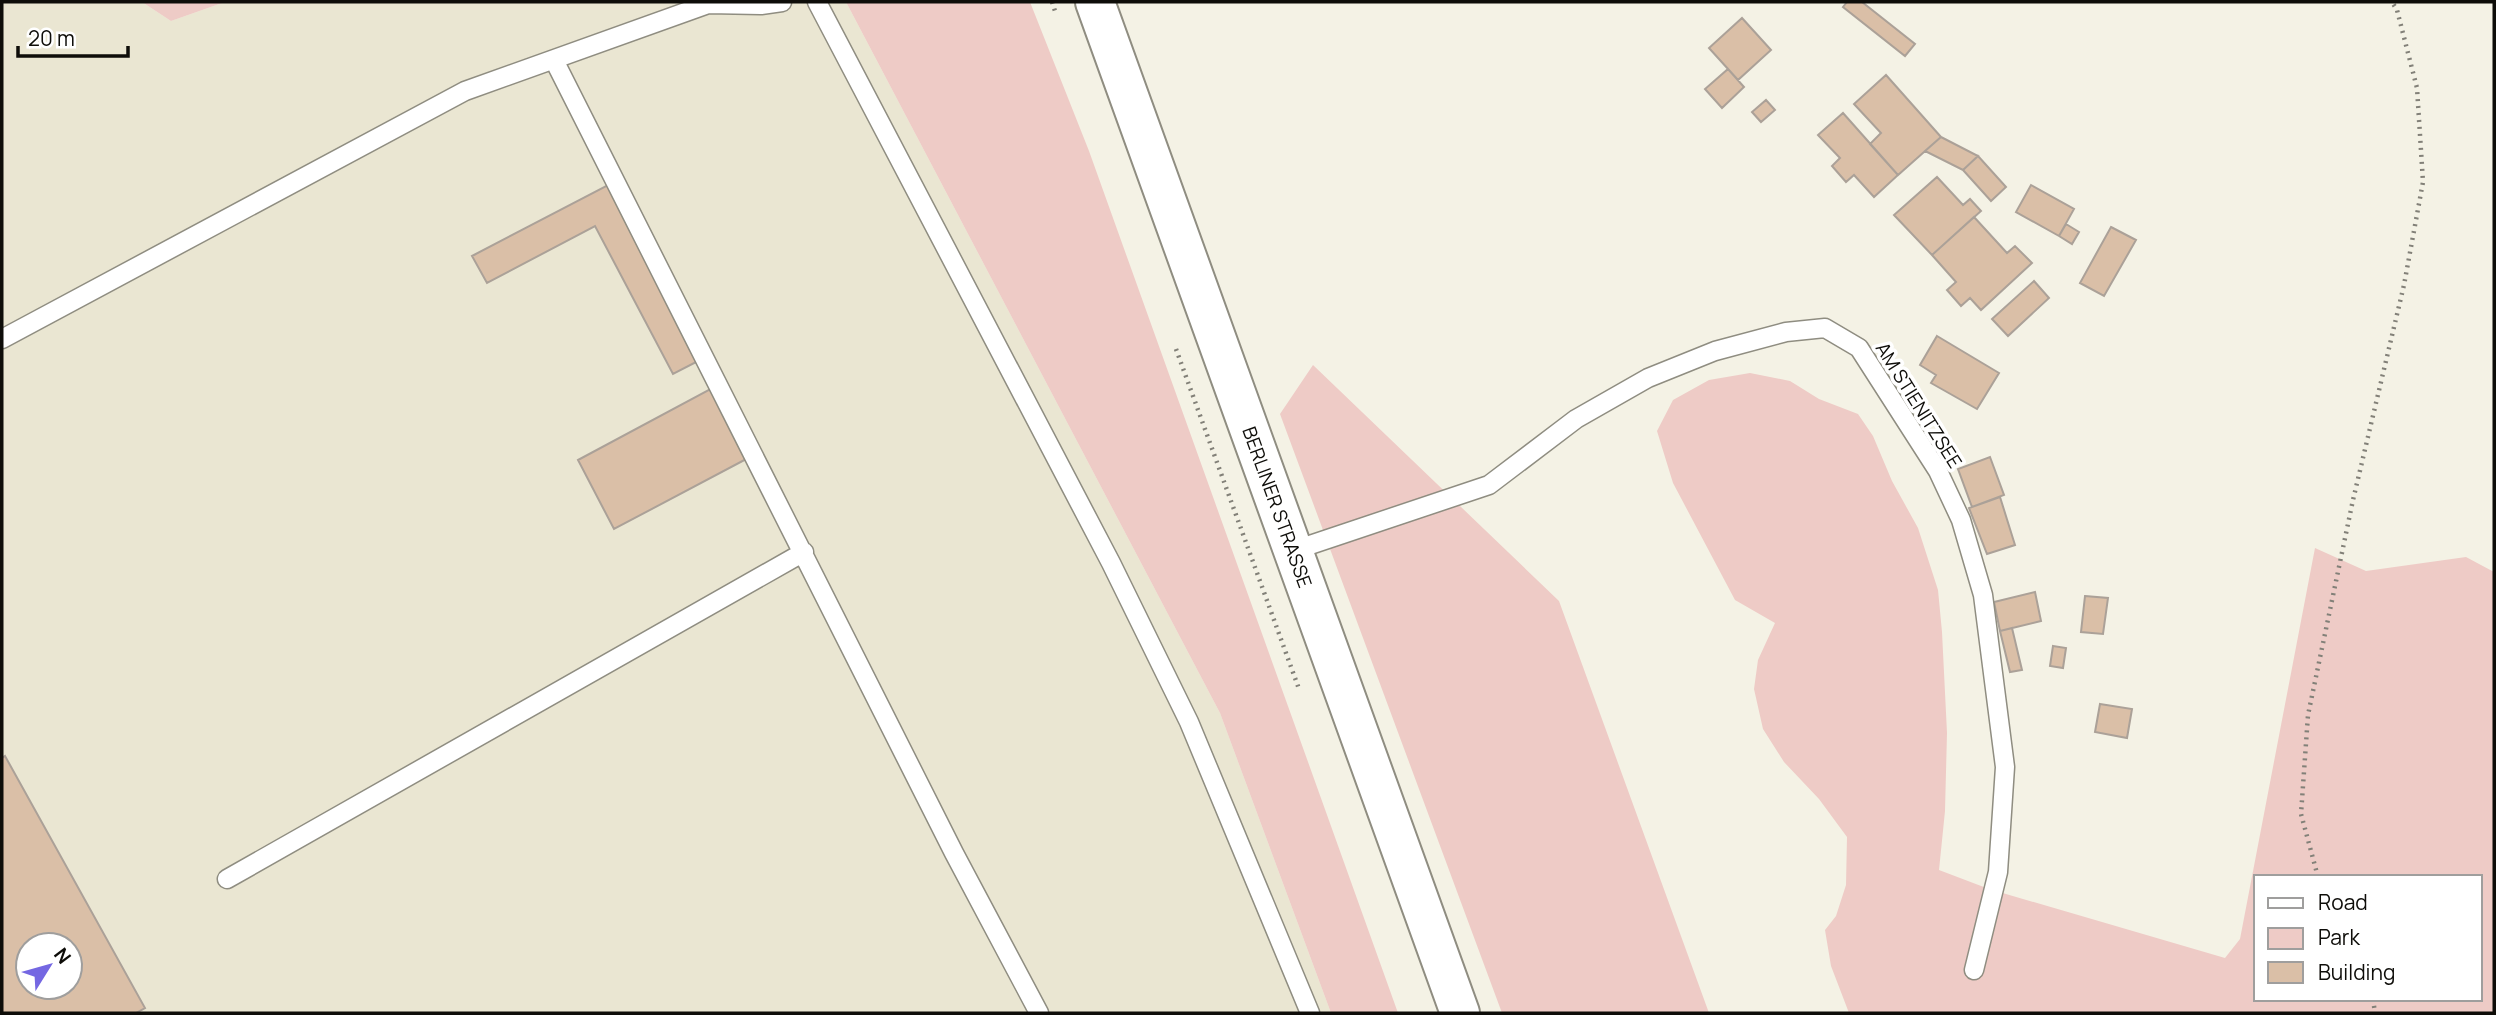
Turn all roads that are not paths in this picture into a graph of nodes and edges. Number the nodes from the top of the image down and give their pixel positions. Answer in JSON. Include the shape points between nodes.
{"nodes":[{"id":1,"x":782,"y":2,"type":"edge"},
{"id":2,"x":817,"y":2,"type":"edge"},
{"id":3,"x":1095,"y":2,"type":"edge"},
{"id":4,"x":554,"y":60,"type":"junction"},
{"id":5,"x":2,"y":339,"type":"edge"},
{"id":6,"x":1292,"y":551,"type":"junction"},
{"id":7,"x":804,"y":552,"type":"junction"},
{"id":8,"x":227,"y":879,"type":"dead end"},
{"id":9,"x":1973,"y":970,"type":"dead end"},
{"id":10,"x":1039,"y":1013,"type":"edge"},
{"id":11,"x":1310,"y":1013,"type":"edge"},
{"id":12,"x":1460,"y":1013,"type":"edge"}],
"edges":[{"from":1,"to":4,"type":"lane","via":[[708,4]]},
{"from":2,"to":11,"type":"lane","via":[[1189,722]]},
{"from":3,"to":6,"type":"main road","name":"BERLINER STRASSE"},
{"from":4,"to":5,"type":"lane","via":[[465,91]]},
{"from":4,"to":7,"type":"lane"},
{"from":6,"to":9,"type":"lane","name":"AM STIENITZSEE","via":[[1489,485],[1576,419],[1648,378],[1715,351],[1786,332],[1825,328],[1859,348],[1938,471],[1961,520],[1983,595],[2005,768],[1998,872]]},
{"from":6,"to":12,"type":"main road","name":"BERLINER STRASSE"},
{"from":7,"to":8,"type":"lane"},
{"from":7,"to":10,"type":"lane"}]}
